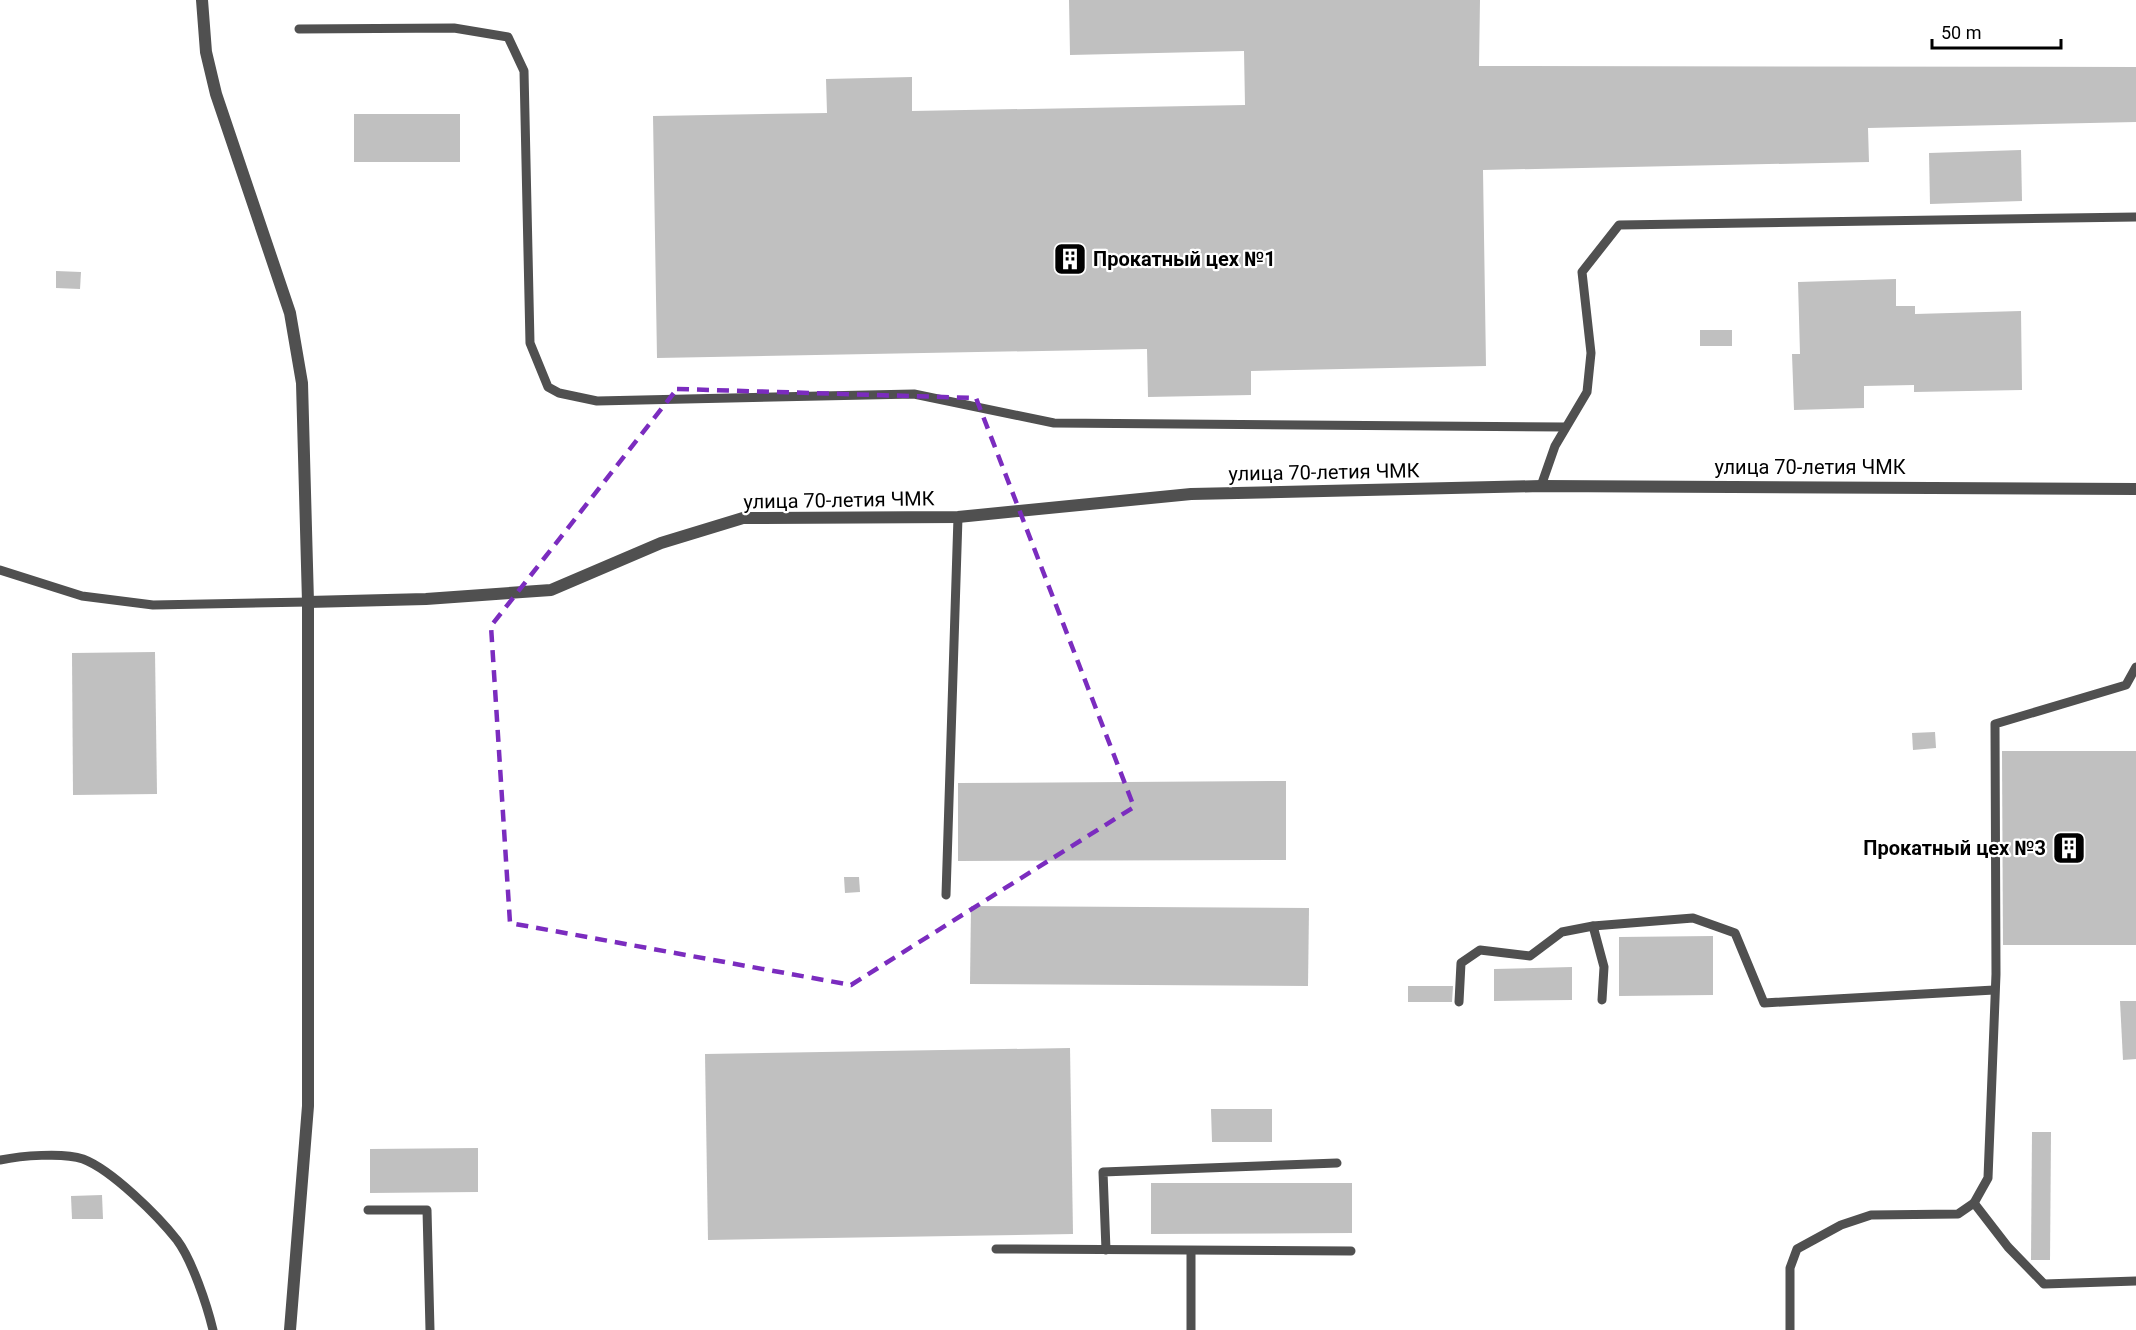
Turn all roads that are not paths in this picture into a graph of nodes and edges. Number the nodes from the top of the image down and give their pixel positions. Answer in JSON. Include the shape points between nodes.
{"nodes":[{"id":1,"x":202,"y":0,"type":"edge"},
{"id":2,"x":299,"y":29,"type":"dead end"},
{"id":3,"x":2136,"y":218,"type":"edge"},
{"id":4,"x":1565,"y":427,"type":"junction"},
{"id":5,"x":1541,"y":486,"type":"junction"},
{"id":6,"x":2136,"y":489,"type":"edge"},
{"id":7,"x":958,"y":517,"type":"junction"},
{"id":8,"x":0,"y":570,"type":"edge"},
{"id":9,"x":308,"y":602,"type":"junction"},
{"id":10,"x":2136,"y":667,"type":"edge"},
{"id":11,"x":946,"y":895,"type":"dead end"},
{"id":12,"x":1593,"y":926,"type":"junction"},
{"id":13,"x":1994,"y":990,"type":"junction"},
{"id":14,"x":1602,"y":1000,"type":"dead end"},
{"id":15,"x":1459,"y":1002,"type":"dead end"},
{"id":16,"x":0,"y":1160,"type":"edge"},
{"id":17,"x":1337,"y":1163,"type":"dead end"},
{"id":18,"x":1974,"y":1203,"type":"junction"},
{"id":19,"x":368,"y":1210,"type":"dead end"},
{"id":20,"x":996,"y":1249,"type":"dead end"},
{"id":21,"x":1106,"y":1250,"type":"junction"},
{"id":22,"x":1191,"y":1251,"type":"junction"},
{"id":23,"x":1351,"y":1251,"type":"dead end"},
{"id":24,"x":2136,"y":1281,"type":"edge"},
{"id":25,"x":213,"y":1330,"type":"edge"},
{"id":26,"x":290,"y":1330,"type":"edge"},
{"id":27,"x":430,"y":1330,"type":"edge"},
{"id":28,"x":1191,"y":1330,"type":"edge"},
{"id":29,"x":1790,"y":1330,"type":"edge"}],
"edges":[{"from":1,"to":9,"type":"street","via":[[206,52],[216,94],[290,314],[302,384]]},
{"from":2,"to":4,"type":"lane","via":[[454,28],[508,37],[524,71],[530,343],[548,387],[559,393],[597,401],[914,394],[1054,423]]},
{"from":3,"to":4,"type":"lane","via":[[1619,225],[1582,272],[1591,352],[1587,392]]},
{"from":4,"to":5,"type":"lane"},
{"from":5,"to":6,"type":"street","name":"улица 70-летия ЧМК"},
{"from":5,"to":7,"type":"street","name":"улица 70-летия ЧМК","via":[[1191,494]]},
{"from":7,"to":9,"type":"street","name":"улица 70-летия ЧМК","via":[[743,518],[661,543],[551,590]]},
{"from":7,"to":11,"type":"lane"},
{"from":8,"to":9,"type":"lane","via":[[82,596],[153,605]]},
{"from":9,"to":26,"type":"street","via":[[308,1106]]},
{"from":10,"to":13,"type":"lane","via":[[2126,684],[1995,724]]},
{"from":12,"to":13,"type":"lane","via":[[1693,918],[1735,933],[1764,1003]]},
{"from":12,"to":14,"type":"lane","via":[[1604,967]]},
{"from":12,"to":15,"type":"lane","via":[[1562,932],[1530,956],[1480,950],[1461,963]]},
{"from":13,"to":18,"type":"lane","via":[[1988,1178]]},
{"from":16,"to":25,"type":"lane","via":[[43,1156],[82,1159],[125,1187],[178,1241],[206,1303]]},
{"from":17,"to":21,"type":"lane","via":[[1103,1172]]},
{"from":18,"to":24,"type":"lane","via":[[2008,1247],[2044,1284]]},
{"from":18,"to":29,"type":"lane","via":[[1958,1214],[1871,1215],[1841,1225],[1797,1249],[1790,1268]]},
{"from":19,"to":27,"type":"lane","via":[[427,1210]]},
{"from":20,"to":21,"type":"lane"},
{"from":21,"to":22,"type":"lane"},
{"from":22,"to":23,"type":"lane"},
{"from":22,"to":28,"type":"lane"}]}
